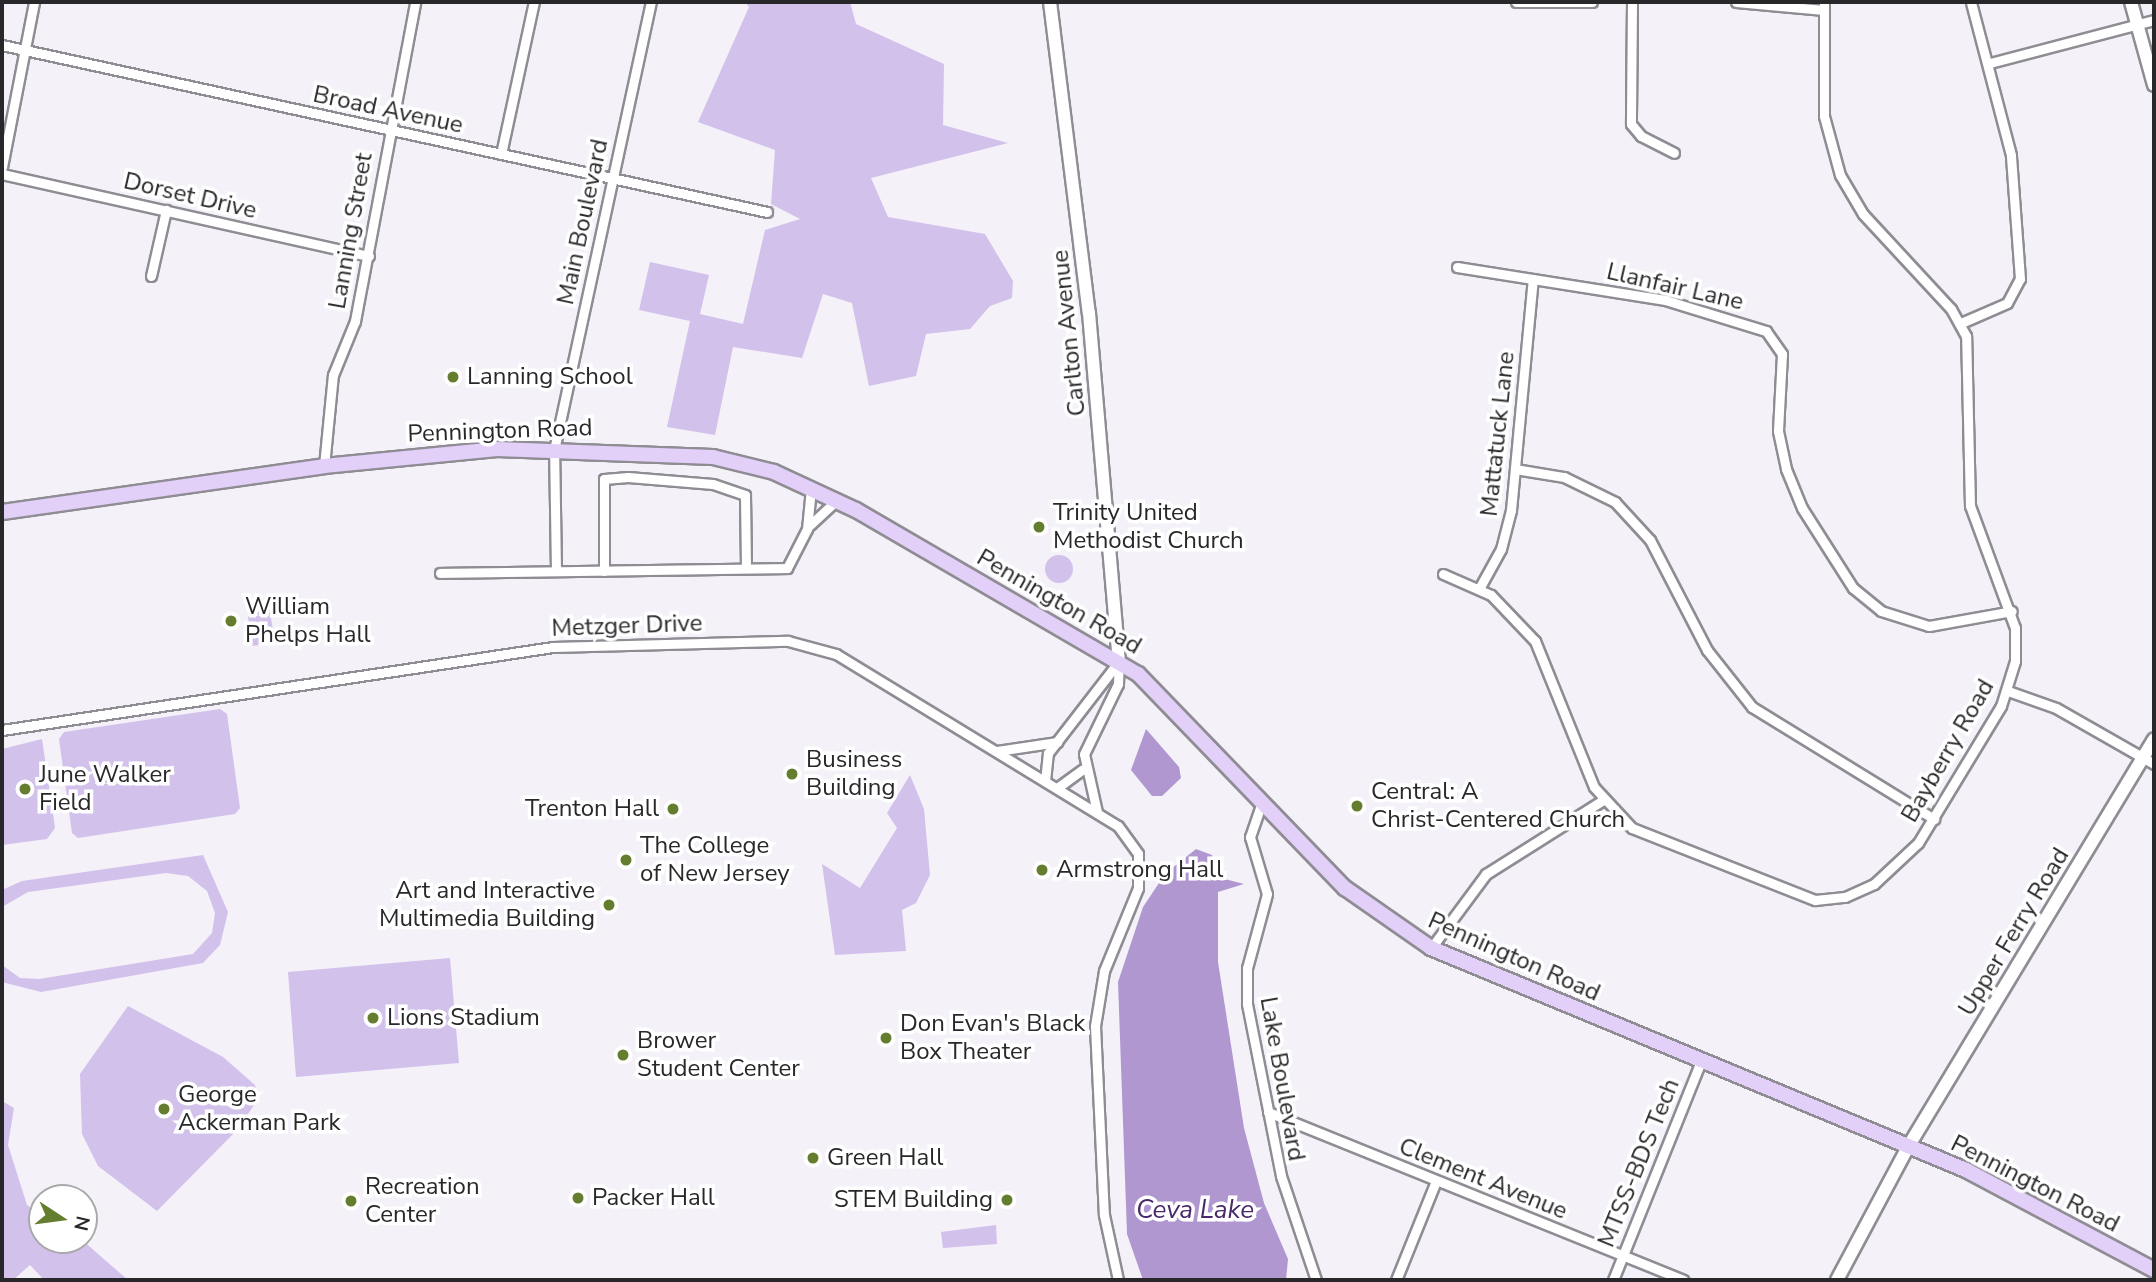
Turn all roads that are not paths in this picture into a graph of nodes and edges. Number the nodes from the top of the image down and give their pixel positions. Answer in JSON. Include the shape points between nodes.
{"nodes":[{"id":1,"x":34,"y":2,"type":"edge"},
{"id":2,"x":415,"y":2,"type":"edge"},
{"id":3,"x":534,"y":2,"type":"edge"},
{"id":4,"x":651,"y":2,"type":"edge"},
{"id":5,"x":1050,"y":2,"type":"edge"},
{"id":6,"x":1516,"y":2,"type":"edge"},
{"id":7,"x":1592,"y":2,"type":"edge"},
{"id":8,"x":1632,"y":2,"type":"edge"},
{"id":9,"x":1736,"y":2,"type":"edge"},
{"id":10,"x":1972,"y":2,"type":"edge"},
{"id":11,"x":2131,"y":2,"type":"edge"},
{"id":12,"x":1824,"y":6,"type":"edge"},
{"id":13,"x":2154,"y":20,"type":"edge"},
{"id":14,"x":2137,"y":25,"type":"junction"},
{"id":15,"x":2,"y":45,"type":"edge"},
{"id":16,"x":24,"y":50,"type":"junction"},
{"id":17,"x":1990,"y":63,"type":"junction"},
{"id":18,"x":2154,"y":85,"type":"edge"},
{"id":19,"x":389,"y":130,"type":"junction"},
{"id":20,"x":1674,"y":153,"type":"dead end"},
{"id":21,"x":501,"y":154,"type":"junction"},
{"id":22,"x":2,"y":167,"type":"edge"},
{"id":23,"x":2,"y":174,"type":"edge"},
{"id":24,"x":611,"y":178,"type":"junction"},
{"id":25,"x":166,"y":210,"type":"junction"},
{"id":26,"x":767,"y":212,"type":"dead end"},
{"id":27,"x":369,"y":256,"type":"junction"},
{"id":28,"x":1457,"y":267,"type":"dead end"},
{"id":29,"x":151,"y":276,"type":"dead end"},
{"id":30,"x":1533,"y":279,"type":"junction"},
{"id":31,"x":1961,"y":323,"type":"junction"},
{"id":32,"x":554,"y":450,"type":"junction"},
{"id":33,"x":324,"y":466,"type":"junction"},
{"id":34,"x":1515,"y":468,"type":"junction"},
{"id":35,"x":811,"y":487,"type":"junction"},
{"id":36,"x":837,"y":500,"type":"junction"},
{"id":37,"x":2,"y":512,"type":"edge"},
{"id":38,"x":807,"y":529,"type":"junction"},
{"id":39,"x":746,"y":568,"type":"junction"},
{"id":40,"x":556,"y":571,"type":"junction"},
{"id":41,"x":604,"y":571,"type":"junction"},
{"id":42,"x":440,"y":573,"type":"dead end"},
{"id":43,"x":1443,"y":574,"type":"dead end"},
{"id":44,"x":1480,"y":587,"type":"junction"},
{"id":45,"x":2012,"y":611,"type":"junction"},
{"id":46,"x":1119,"y":661,"type":"junction"},
{"id":47,"x":2008,"y":691,"type":"junction"},
{"id":48,"x":2,"y":730,"type":"edge"},
{"id":49,"x":2154,"y":739,"type":"edge"},
{"id":50,"x":1057,"y":742,"type":"junction"},
{"id":51,"x":997,"y":751,"type":"junction"},
{"id":52,"x":2149,"y":761,"type":"edge"},
{"id":53,"x":1084,"y":767,"type":"junction"},
{"id":54,"x":1045,"y":781,"type":"junction"},
{"id":55,"x":1057,"y":788,"type":"junction"},
{"id":56,"x":1603,"y":800,"type":"junction"},
{"id":57,"x":1261,"y":805,"type":"junction"},
{"id":58,"x":1097,"y":813,"type":"junction"},
{"id":59,"x":1934,"y":819,"type":"junction"},
{"id":60,"x":1431,"y":948,"type":"junction"},
{"id":61,"x":1701,"y":1061,"type":"junction"},
{"id":62,"x":1268,"y":1112,"type":"junction"},
{"id":63,"x":1908,"y":1147,"type":"junction"},
{"id":64,"x":1436,"y":1181,"type":"junction"},
{"id":65,"x":1622,"y":1256,"type":"junction"},
{"id":66,"x":2154,"y":1270,"type":"edge"},
{"id":67,"x":1118,"y":1280,"type":"edge"},
{"id":68,"x":1316,"y":1280,"type":"edge"},
{"id":69,"x":1396,"y":1280,"type":"edge"},
{"id":70,"x":1613,"y":1280,"type":"edge"},
{"id":71,"x":1683,"y":1280,"type":"edge"},
{"id":72,"x":1837,"y":1280,"type":"edge"}],
"edges":[{"from":1,"to":16,"type":"street"},
{"from":2,"to":19,"type":"street","name":"Lanning Street"},
{"from":3,"to":21,"type":"street"},
{"from":4,"to":24,"type":"street","name":"Main Boulevard"},
{"from":5,"to":46,"type":"main road","name":"Carlton Avenue","via":[[1089,313]]},
{"from":6,"to":7,"type":"street"},
{"from":8,"to":20,"type":"street","via":[[1631,124],[1641,136]]},
{"from":9,"to":12,"type":"street"},
{"from":10,"to":17,"type":"street"},
{"from":11,"to":14,"type":"main road"},
{"from":12,"to":31,"type":"street","name":"Bayberry Road","via":[[1824,116],[1840,175],[1863,214]]},
{"from":13,"to":14,"type":"street"},
{"from":14,"to":17,"type":"street"},
{"from":14,"to":18,"type":"main road"},
{"from":15,"to":16,"type":"street","name":"Broad Avenue"},
{"from":16,"to":19,"type":"street","name":"Broad Avenue"},
{"from":16,"to":22,"type":"street"},
{"from":17,"to":31,"type":"street","via":[[2016,191],[2020,279],[2007,303]]},
{"from":19,"to":21,"type":"street","name":"Broad Avenue"},
{"from":19,"to":27,"type":"street","name":"Lanning Street"},
{"from":21,"to":24,"type":"street","name":"Broad Avenue"},
{"from":23,"to":25,"type":"street","name":"Dorset Drive"},
{"from":24,"to":26,"type":"street","name":"Broad Avenue"},
{"from":24,"to":32,"type":"street","name":"Main Boulevard"},
{"from":25,"to":27,"type":"street","name":"Dorset Drive"},
{"from":25,"to":29,"type":"street"},
{"from":27,"to":33,"type":"street","name":"Lanning Street","via":[[355,321],[333,375]]},
{"from":28,"to":30,"type":"street","name":"Llanfair Lane"},
{"from":30,"to":34,"type":"street","name":"Mattatuck Lane"},
{"from":30,"to":45,"type":"street","name":"Llanfair Lane","via":[[1665,300],[1766,331],[1782,354],[1778,430],[1786,469],[1801,508],[1853,588],[1881,611],[1929,626]]},
{"from":31,"to":45,"type":"street","name":"Bayberry Road","via":[[1972,365],[1970,506]]},
{"from":32,"to":33,"type":"main road","name":"Pennington Road","via":[[426,453]]},
{"from":32,"to":35,"type":"main road","name":"Pennington Road","via":[[713,457]]},
{"from":32,"to":40,"type":"street","name":"Main Boulevard"},
{"from":33,"to":37,"type":"main road","name":"Pennington Road"},
{"from":34,"to":44,"type":"street","name":"Mattatuck Lane","via":[[1507,528]]},
{"from":34,"to":59,"type":"street","via":[[1573,480],[1615,502],[1650,540],[1707,650],[1752,707]]},
{"from":35,"to":36,"type":"main road","name":"Pennington Road"},
{"from":35,"to":38,"type":"street"},
{"from":36,"to":38,"type":"street"},
{"from":36,"to":46,"type":"main road","name":"Pennington Road"},
{"from":38,"to":39,"type":"street","via":[[787,568]]},
{"from":39,"to":41,"type":"street"},
{"from":39,"to":41,"type":"street","via":[[745,495],[713,484],[628,477],[604,479]]},
{"from":40,"to":41,"type":"street"},
{"from":40,"to":42,"type":"street"},
{"from":43,"to":44,"type":"street","name":"Bayberry Road"},
{"from":44,"to":56,"type":"street","name":"Bayberry Road","via":[[1535,640]]},
{"from":45,"to":47,"type":"street","name":"Bayberry Road","via":[[2015,653]]},
{"from":46,"to":50,"type":"street"},
{"from":46,"to":53,"type":"street","via":[[1120,679],[1087,737]]},
{"from":46,"to":57,"type":"main road","name":"Pennington Road","via":[[1180,710]]},
{"from":47,"to":52,"type":"street","via":[[2074,717]]},
{"from":47,"to":59,"type":"street","name":"Bayberry Road"},
{"from":48,"to":51,"type":"street","name":"Metzger Drive","via":[[553,647],[788,641],[836,654]]},
{"from":49,"to":52,"type":"main road","name":"Upper Ferry Road"},
{"from":50,"to":51,"type":"street"},
{"from":50,"to":54,"type":"street","via":[[1044,763]]},
{"from":51,"to":54,"type":"street","name":"Metzger Drive"},
{"from":52,"to":63,"type":"main road","name":"Upper Ferry Road"},
{"from":53,"to":55,"type":"street"},
{"from":53,"to":58,"type":"street"},
{"from":54,"to":55,"type":"street","name":"Metzger Drive"},
{"from":55,"to":58,"type":"street","name":"Metzger Drive"},
{"from":56,"to":59,"type":"street","name":"Bayberry Road","via":[[1649,837],[1815,900],[1845,897],[1874,884],[1905,859]]},
{"from":56,"to":60,"type":"street","via":[[1486,874]]},
{"from":57,"to":60,"type":"main road","name":"Pennington Road","via":[[1345,888]]},
{"from":57,"to":62,"type":"street","name":"Lake Boulevard","via":[[1250,837],[1267,894],[1246,985]]},
{"from":58,"to":67,"type":"street","name":"Metzger Drive","via":[[1126,834],[1138,854],[1140,877],[1104,971],[1095,1026],[1104,1215]]},
{"from":60,"to":61,"type":"main road","name":"Pennington Road"},
{"from":61,"to":63,"type":"main road","name":"Pennington Road"},
{"from":61,"to":65,"type":"street","name":"MTSS-BDS Tech"},
{"from":62,"to":64,"type":"street","name":"Clement Avenue"},
{"from":62,"to":68,"type":"street","name":"Lake Boulevard","via":[[1286,1197]]},
{"from":63,"to":66,"type":"main road","name":"Pennington Road","via":[[2001,1186]]},
{"from":63,"to":72,"type":"main road","name":"Upper Ferry Road"},
{"from":64,"to":65,"type":"street","name":"Clement Avenue"},
{"from":64,"to":69,"type":"street"},
{"from":65,"to":70,"type":"street","name":"MTSS-BDS Tech"},
{"from":65,"to":71,"type":"street","name":"Clement Avenue"}]}
